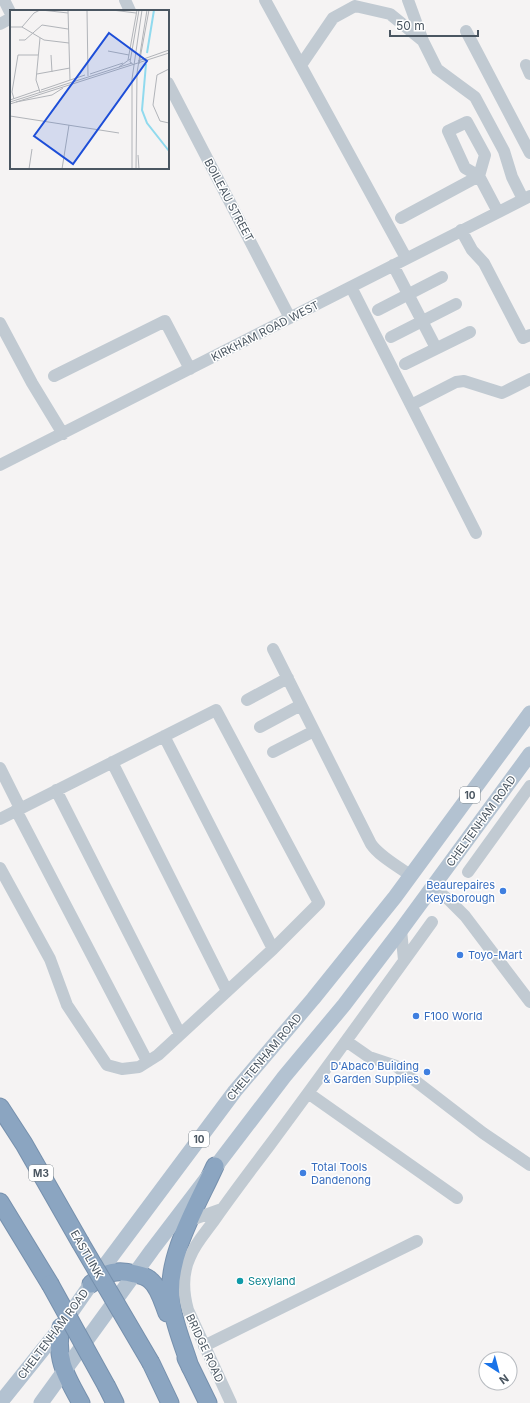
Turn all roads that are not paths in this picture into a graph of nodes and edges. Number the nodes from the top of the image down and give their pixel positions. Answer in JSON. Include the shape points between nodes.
{"nodes":[{"id":1,"x":4,"y":0,"type":"edge"},
{"id":2,"x":125,"y":0,"type":"edge"},
{"id":3,"x":266,"y":0,"type":"edge"},
{"id":4,"x":408,"y":0,"type":"edge"},
{"id":5,"x":130,"y":10,"type":"edge"},
{"id":6,"x":10,"y":12,"type":"edge"},
{"id":7,"x":10,"y":19,"type":"edge"},
{"id":8,"x":0,"y":24,"type":"edge"},
{"id":9,"x":466,"y":31,"type":"dead end"},
{"id":10,"x":423,"y":41,"type":"junction"},
{"id":11,"x":301,"y":64,"type":"junction"},
{"id":12,"x":169,"y":85,"type":"edge"},
{"id":13,"x":530,"y":153,"type":"edge"},
{"id":14,"x":527,"y":197,"type":"edge"},
{"id":15,"x":498,"y":212,"type":"junction"},
{"id":16,"x":401,"y":218,"type":"dead end"},
{"id":17,"x":462,"y":230,"type":"junction"},
{"id":18,"x":406,"y":258,"type":"junction"},
{"id":19,"x":393,"y":265,"type":"junction"},
{"id":20,"x":442,"y":277,"type":"dead end"},
{"id":21,"x":351,"y":287,"type":"junction"},
{"id":22,"x":408,"y":294,"type":"junction"},
{"id":23,"x":456,"y":304,"type":"dead end"},
{"id":24,"x":378,"y":310,"type":"dead end"},
{"id":25,"x":290,"y":318,"type":"junction"},
{"id":26,"x":422,"y":321,"type":"junction"},
{"id":27,"x":0,"y":323,"type":"edge"},
{"id":28,"x":470,"y":332,"type":"dead end"},
{"id":29,"x":530,"y":335,"type":"edge"},
{"id":30,"x":391,"y":337,"type":"dead end"},
{"id":31,"x":436,"y":348,"type":"junction"},
{"id":32,"x":405,"y":364,"type":"dead end"},
{"id":33,"x":190,"y":369,"type":"junction"},
{"id":34,"x":54,"y":376,"type":"dead end"},
{"id":35,"x":530,"y":379,"type":"edge"},
{"id":36,"x":411,"y":405,"type":"junction"},
{"id":37,"x":63,"y":434,"type":"junction"},
{"id":38,"x":0,"y":466,"type":"edge"},
{"id":39,"x":476,"y":532,"type":"dead end"},
{"id":40,"x":273,"y":649,"type":"dead end"},
{"id":41,"x":288,"y":678,"type":"junction"},
{"id":42,"x":247,"y":700,"type":"dead end"},
{"id":43,"x":301,"y":705,"type":"junction"},
{"id":44,"x":530,"y":713,"type":"edge"},
{"id":45,"x":260,"y":727,"type":"dead end"},
{"id":46,"x":314,"y":731,"type":"junction"},
{"id":47,"x":164,"y":736,"type":"junction"},
{"id":48,"x":273,"y":752,"type":"dead end"},
{"id":49,"x":530,"y":754,"type":"edge"},
{"id":50,"x":112,"y":762,"type":"junction"},
{"id":51,"x":0,"y":768,"type":"edge"},
{"id":52,"x":530,"y":786,"type":"edge"},
{"id":53,"x":56,"y":790,"type":"junction"},
{"id":54,"x":18,"y":809,"type":"junction"},
{"id":55,"x":0,"y":819,"type":"edge"},
{"id":56,"x":502,"y":824,"type":"junction"},
{"id":57,"x":478,"y":825,"type":"junction"},
{"id":58,"x":0,"y":868,"type":"edge"},
{"id":59,"x":468,"y":872,"type":"dead end"},
{"id":60,"x":410,"y":876,"type":"junction"},
{"id":61,"x":432,"y":887,"type":"junction"},
{"id":62,"x":432,"y":922,"type":"dead end"},
{"id":63,"x":401,"y":930,"type":"junction"},
{"id":64,"x":273,"y":949,"type":"junction"},
{"id":65,"x":404,"y":960,"type":"junction"},
{"id":66,"x":227,"y":991,"type":"junction"},
{"id":67,"x":530,"y":1002,"type":"edge"},
{"id":68,"x":180,"y":1034,"type":"junction"},
{"id":69,"x":346,"y":1041,"type":"junction"},
{"id":70,"x":147,"y":1061,"type":"junction"},
{"id":71,"x":308,"y":1094,"type":"junction"},
{"id":72,"x":0,"y":1107,"type":"edge"},
{"id":73,"x":530,"y":1165,"type":"edge"},
{"id":74,"x":216,"y":1166,"type":"junction"},
{"id":75,"x":457,"y":1198,"type":"dead end"},
{"id":76,"x":0,"y":1202,"type":"edge"},
{"id":77,"x":222,"y":1209,"type":"junction"},
{"id":78,"x":190,"y":1220,"type":"junction"},
{"id":79,"x":417,"y":1241,"type":"dead end"},
{"id":80,"x":134,"y":1273,"type":"junction"},
{"id":81,"x":91,"y":1284,"type":"junction"},
{"id":82,"x":61,"y":1327,"type":"junction"},
{"id":83,"x":204,"y":1346,"type":"junction"},
{"id":84,"x":190,"y":1367,"type":"junction"},
{"id":85,"x":64,"y":1371,"type":"junction"},
{"id":86,"x":0,"y":1403,"type":"edge"},
{"id":87,"x":41,"y":1403,"type":"edge"},
{"id":88,"x":81,"y":1403,"type":"edge"},
{"id":89,"x":115,"y":1403,"type":"edge"},
{"id":90,"x":170,"y":1403,"type":"edge"},
{"id":91,"x":208,"y":1403,"type":"edge"},
{"id":92,"x":231,"y":1403,"type":"edge"}],
"edges":[{"from":1,"to":6,"type":"street"},
{"from":2,"to":5,"type":"street"},
{"from":3,"to":11,"type":"street"},
{"from":4,"to":10,"type":"street"},
{"from":7,"to":8,"type":"street"},
{"from":9,"to":13,"type":"street"},
{"from":10,"to":11,"type":"street","via":[[390,14],[356,6],[333,18]]},
{"from":10,"to":14,"type":"street","via":[[437,68],[475,97],[504,151],[512,177]]},
{"from":11,"to":18,"type":"street"},
{"from":12,"to":25,"type":"street","name":"BOILEAU STREET"},
{"from":14,"to":15,"type":"street","name":"KIRKHAM ROAD WEST"},
{"from":15,"to":16,"type":"street","via":[[479,176]]},
{"from":15,"to":17,"type":"street","name":"KIRKHAM ROAD WEST"},
{"from":17,"to":18,"type":"street","name":"KIRKHAM ROAD WEST"},
{"from":17,"to":29,"type":"street","via":[[472,250],[484,263],[523,338]]},
{"from":18,"to":19,"type":"street","name":"KIRKHAM ROAD WEST"},
{"from":19,"to":21,"type":"street","name":"KIRKHAM ROAD WEST"},
{"from":19,"to":22,"type":"street"},
{"from":20,"to":22,"type":"street"},
{"from":21,"to":25,"type":"street","name":"KIRKHAM ROAD WEST"},
{"from":21,"to":36,"type":"street"},
{"from":22,"to":24,"type":"street"},
{"from":22,"to":26,"type":"street"},
{"from":23,"to":26,"type":"street"},
{"from":25,"to":33,"type":"street","name":"KIRKHAM ROAD WEST"},
{"from":26,"to":30,"type":"street"},
{"from":26,"to":31,"type":"street"},
{"from":27,"to":37,"type":"street"},
{"from":28,"to":31,"type":"street"},
{"from":31,"to":32,"type":"street"},
{"from":33,"to":34,"type":"street","via":[[165,320]]},
{"from":33,"to":37,"type":"street","name":"KIRKHAM ROAD WEST"},
{"from":35,"to":36,"type":"street","via":[[502,393],[464,381],[456,382]]},
{"from":36,"to":39,"type":"street"},
{"from":37,"to":38,"type":"street","name":"KIRKHAM ROAD WEST"},
{"from":40,"to":41,"type":"street"},
{"from":41,"to":42,"type":"street"},
{"from":41,"to":43,"type":"street"},
{"from":43,"to":45,"type":"street"},
{"from":43,"to":46,"type":"street"},
{"from":44,"to":60,"type":"main road","name":"CHELTENHAM ROAD","number":"10"},
{"from":46,"to":48,"type":"street"},
{"from":46,"to":60,"type":"street","via":[[373,846]]},
{"from":47,"to":50,"type":"street"},
{"from":47,"to":64,"type":"street"},
{"from":47,"to":64,"type":"street","via":[[216,710],[319,904]]},
{"from":49,"to":57,"type":"main road","name":"CHELTENHAM ROAD","number":"10"},
{"from":50,"to":53,"type":"street"},
{"from":50,"to":66,"type":"street"},
{"from":51,"to":54,"type":"street"},
{"from":52,"to":56,"type":"street","name":"CHELTENHAM ROAD"},
{"from":53,"to":54,"type":"street"},
{"from":53,"to":68,"type":"street"},
{"from":54,"to":55,"type":"street"},
{"from":54,"to":70,"type":"street"},
{"from":56,"to":57,"type":"street"},
{"from":56,"to":59,"type":"street","name":"CHELTENHAM ROAD"},
{"from":57,"to":61,"type":"main road","name":"CHELTENHAM ROAD","number":"10"},
{"from":58,"to":70,"type":"street","via":[[50,959],[67,1005],[107,1065],[122,1069],[139,1067]]},
{"from":60,"to":61,"type":"main road"},
{"from":60,"to":81,"type":"main road","name":"CHELTENHAM ROAD","number":"10","via":[[318,993],[235,1091]]},
{"from":61,"to":63,"type":"main road","name":"CHELTENHAM ROAD","number":"10"},
{"from":61,"to":67,"type":"street","via":[[465,916]]},
{"from":62,"to":65,"type":"street"},
{"from":63,"to":65,"type":"street"},
{"from":63,"to":74,"type":"main road","name":"CHELTENHAM ROAD","number":"10"},
{"from":64,"to":66,"type":"street"},
{"from":65,"to":69,"type":"street"},
{"from":66,"to":68,"type":"street"},
{"from":68,"to":70,"type":"street","via":[[158,1055]]},
{"from":69,"to":71,"type":"street"},
{"from":69,"to":73,"type":"street","via":[[369,1057],[396,1066],[483,1133]]},
{"from":71,"to":75,"type":"street"},
{"from":71,"to":77,"type":"street"},
{"from":72,"to":90,"type":"highway","name":"EASTLINK","number":"M3","bridge":true,"via":[[151,1364]]},
{"from":74,"to":78,"type":"highway"},
{"from":74,"to":80,"type":"main road","name":"CHELTENHAM ROAD","number":"10"},
{"from":76,"to":89,"type":"highway","bridge":true,"via":[[50,1284]]},
{"from":77,"to":78,"type":"street"},
{"from":77,"to":83,"type":"street","name":"BRIDGE ROAD","via":[[196,1244],[185,1270],[184,1291],[188,1310]]},
{"from":78,"to":84,"type":"highway","via":[[175,1256],[170,1279],[173,1312]]},
{"from":79,"to":83,"type":"street"},
{"from":80,"to":81,"type":"highway","via":[[108,1273]]},
{"from":80,"to":84,"type":"highway","via":[[142,1275],[156,1286]]},
{"from":80,"to":85,"type":"main road","name":"CHELTENHAM ROAD","number":"10"},
{"from":81,"to":82,"type":"main road","name":"CHELTENHAM ROAD","number":"10"},
{"from":82,"to":85,"type":"highway","via":[[59,1349]]},
{"from":82,"to":86,"type":"main road","name":"CHELTENHAM ROAD","number":"10"},
{"from":83,"to":92,"type":"street","name":"BRIDGE ROAD"},
{"from":84,"to":91,"type":"highway"},
{"from":85,"to":87,"type":"main road","name":"CHELTENHAM ROAD","number":"10"},
{"from":85,"to":88,"type":"highway"}]}
